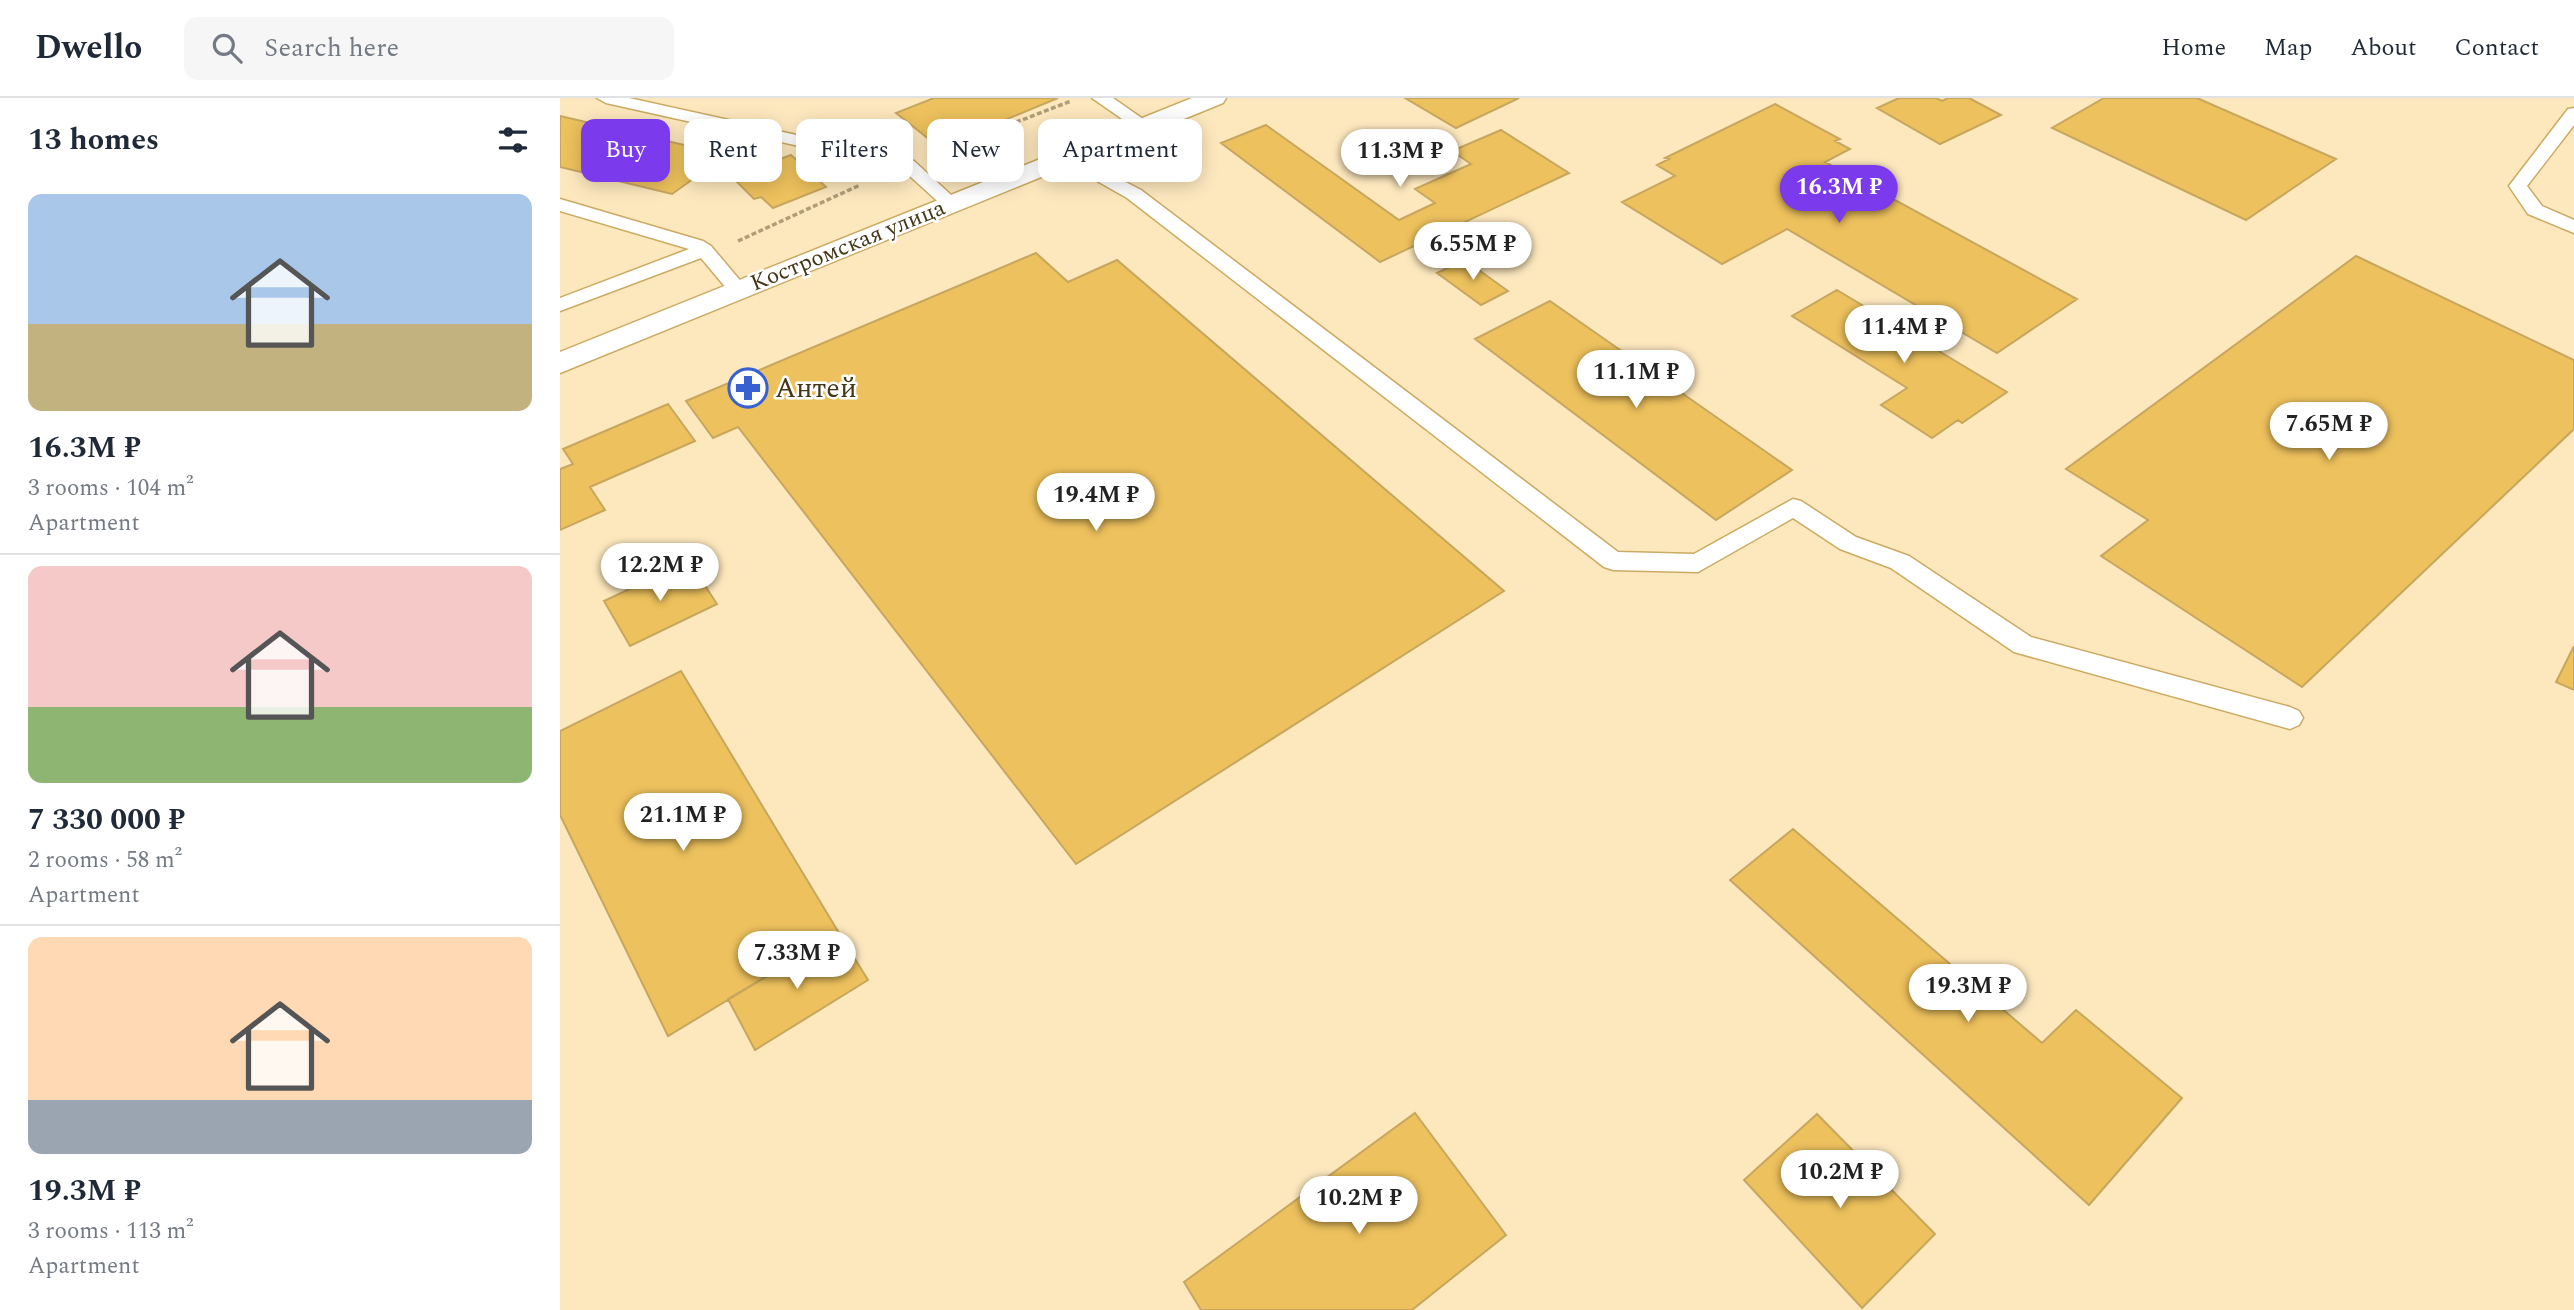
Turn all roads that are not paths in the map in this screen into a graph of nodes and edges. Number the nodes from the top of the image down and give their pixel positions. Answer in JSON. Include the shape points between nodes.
{"nodes":[{"id":1,"x":606,"y":98,"type":"edge"},
{"id":2,"x":1101,"y":98,"type":"edge"},
{"id":3,"x":1214,"y":98,"type":"edge"},
{"id":4,"x":2574,"y":113,"type":"edge"},
{"id":5,"x":1133,"y":119,"type":"edge"},
{"id":6,"x":1162,"y":119,"type":"edge"},
{"id":7,"x":1038,"y":169,"type":"edge"},
{"id":8,"x":1113,"y":182,"type":"edge"},
{"id":9,"x":952,"y":204,"type":"junction"},
{"id":10,"x":560,"y":205,"type":"edge"},
{"id":11,"x":2574,"y":227,"type":"edge"},
{"id":12,"x":707,"y":254,"type":"junction"},
{"id":13,"x":739,"y":291,"type":"junction"},
{"id":14,"x":560,"y":305,"type":"edge"},
{"id":15,"x":560,"y":363,"type":"edge"},
{"id":16,"x":2290,"y":718,"type":"dead end"}],
"edges":[{"from":1,"to":9,"type":"lane","via":[[908,164]]},
{"from":2,"to":5,"type":"lane"},
{"from":3,"to":6,"type":"main road","name":"Костромская улица"},
{"from":4,"to":11,"type":"lane","via":[[2518,186],[2535,210]]},
{"from":7,"to":9,"type":"main road","name":"Костромская улица"},
{"from":8,"to":16,"type":"lane","via":[[1613,561],[1698,563],[1793,507],[1847,543],[1900,562],[2023,645]]},
{"from":9,"to":13,"type":"main road","name":"Костромская улица"},
{"from":10,"to":12,"type":"lane","via":[[683,240]]},
{"from":12,"to":13,"type":"lane"},
{"from":12,"to":14,"type":"lane"},
{"from":13,"to":15,"type":"main road","name":"Костромская улица"}]}
